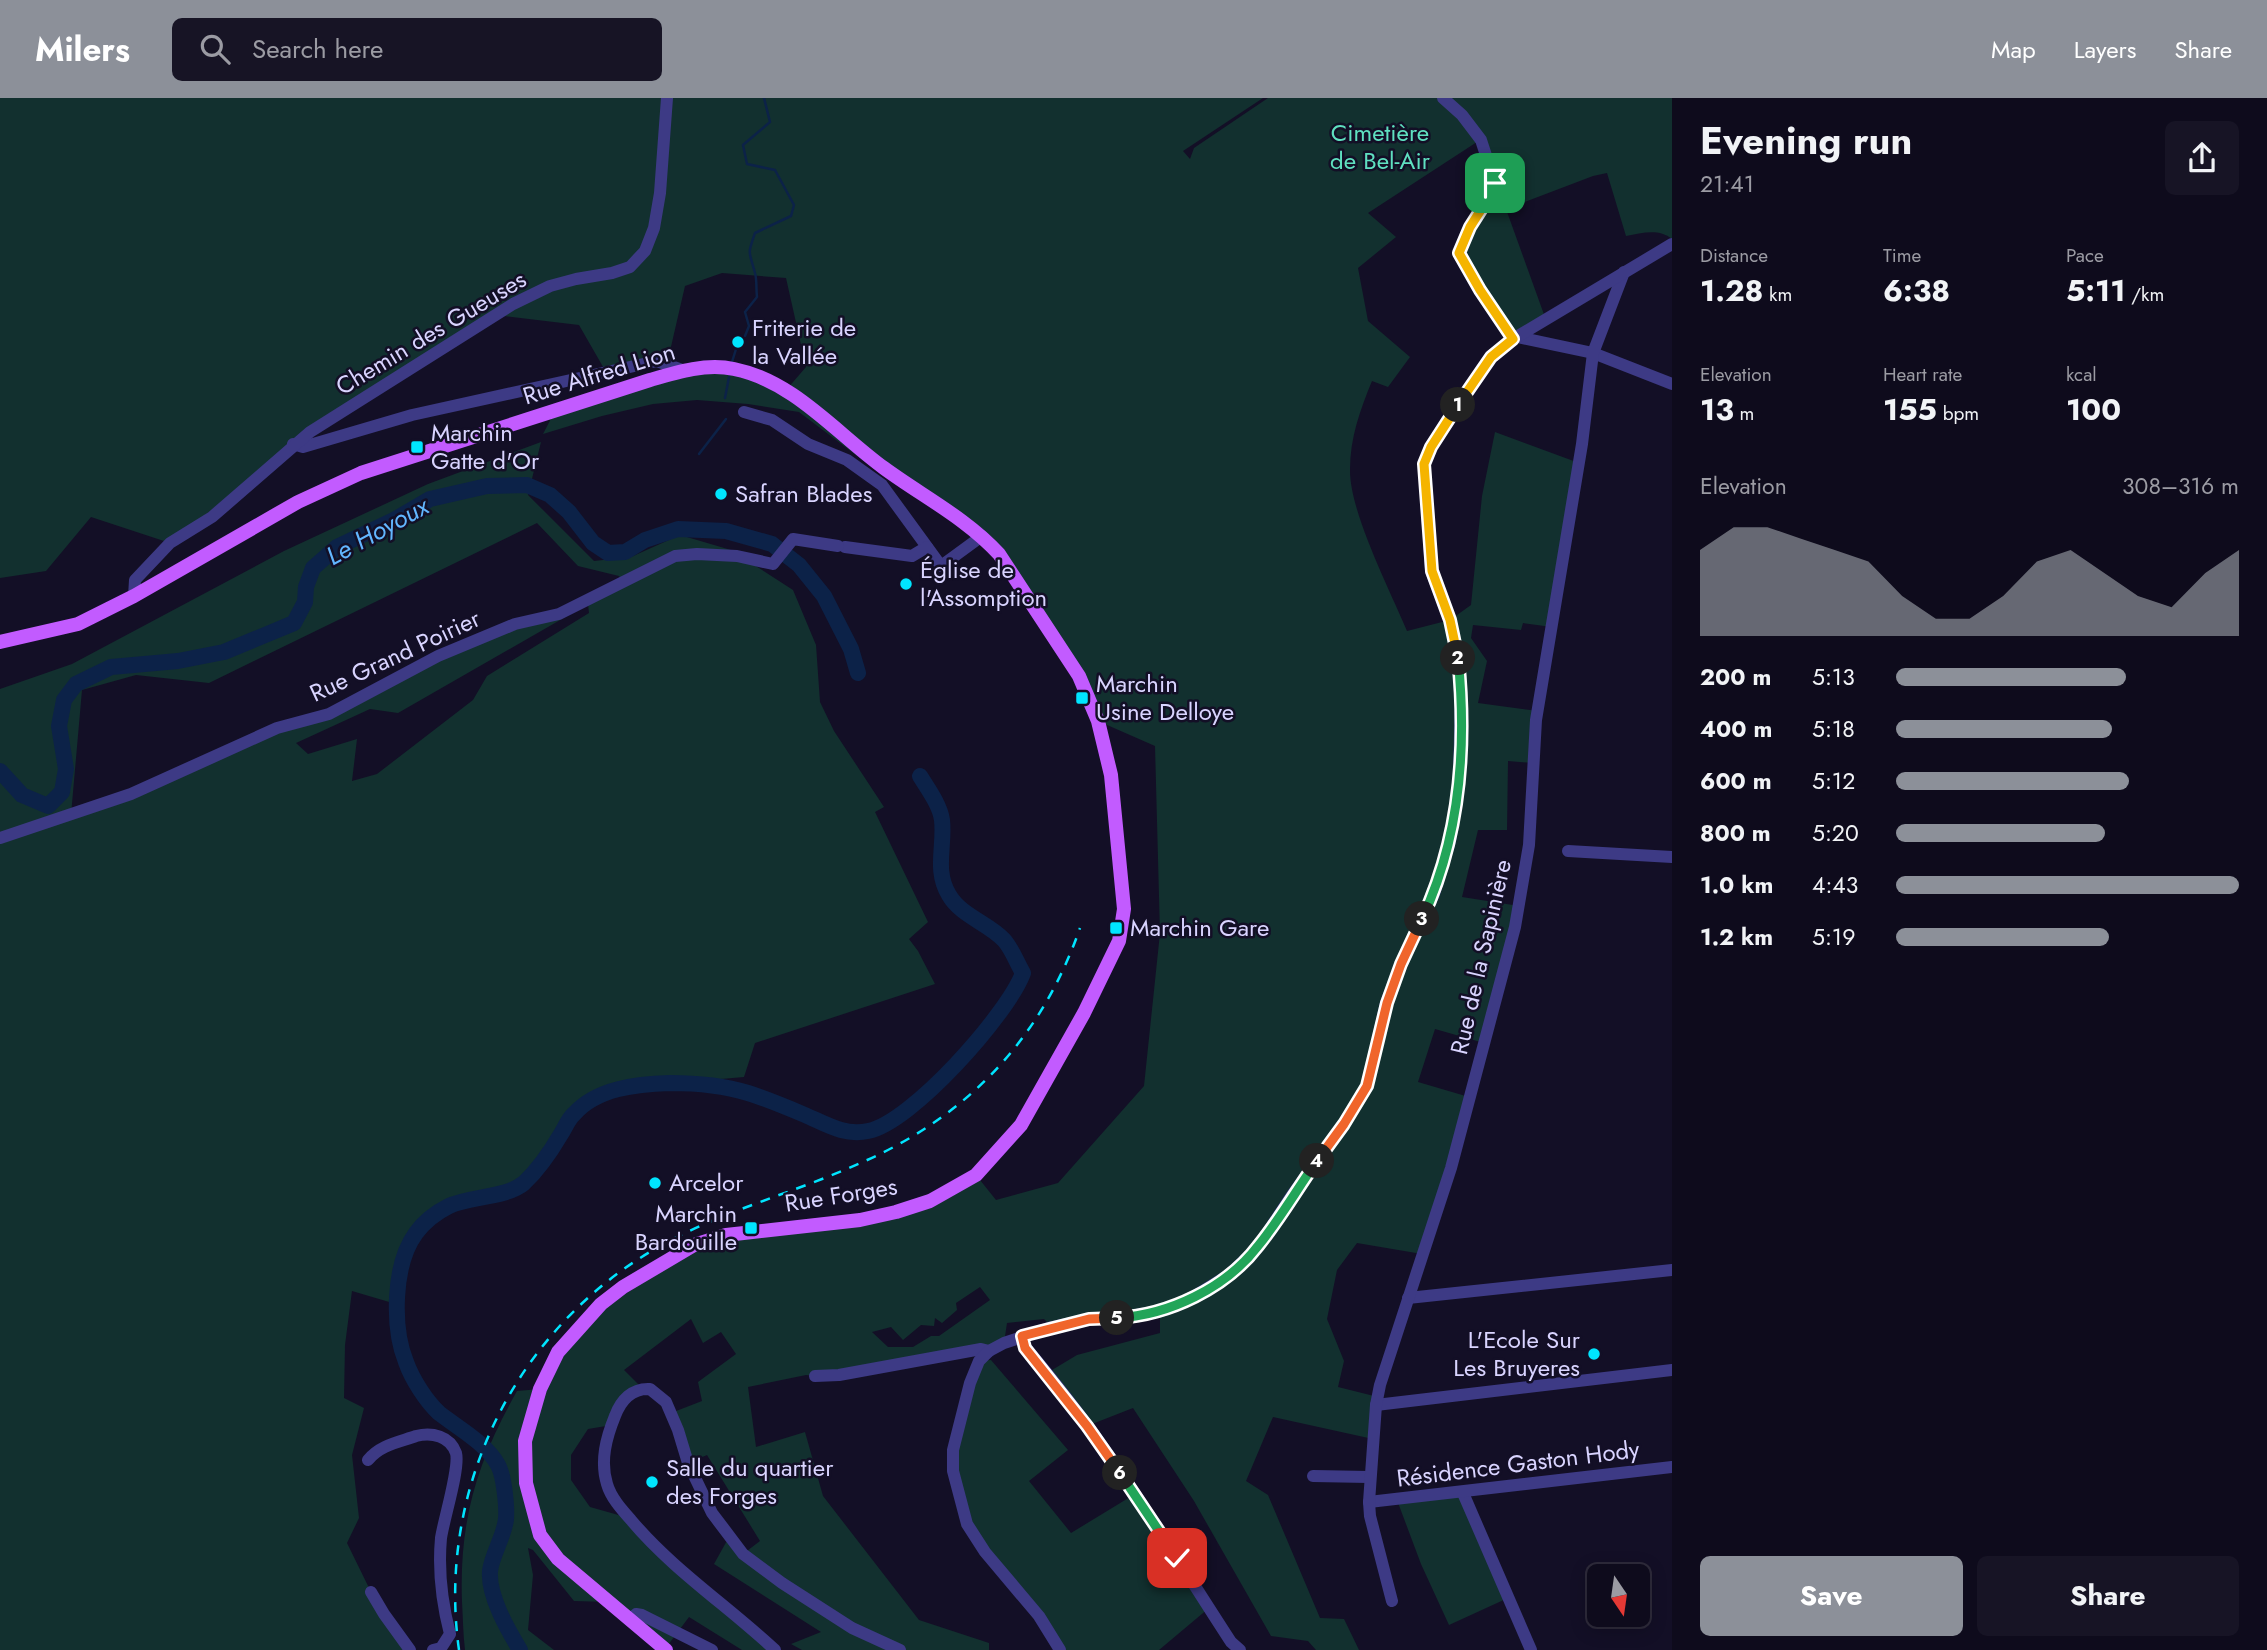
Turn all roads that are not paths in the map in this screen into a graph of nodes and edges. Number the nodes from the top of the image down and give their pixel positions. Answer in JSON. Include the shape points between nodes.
{"nodes":[{"id":1,"x":667,"y":98,"type":"edge"},
{"id":2,"x":1443,"y":98,"type":"edge"},
{"id":3,"x":1672,"y":244,"type":"edge"},
{"id":4,"x":1625,"y":272,"type":"junction"},
{"id":5,"x":1515,"y":338,"type":"junction"},
{"id":6,"x":1593,"y":353,"type":"junction"},
{"id":7,"x":682,"y":370,"type":"junction"},
{"id":8,"x":1672,"y":384,"type":"edge"},
{"id":9,"x":744,"y":412,"type":"dead end"},
{"id":10,"x":293,"y":444,"type":"junction"},
{"id":11,"x":982,"y":536,"type":"junction"},
{"id":12,"x":927,"y":547,"type":"junction"},
{"id":13,"x":134,"y":596,"type":"junction"},
{"id":14,"x":0,"y":642,"type":"edge"},
{"id":15,"x":0,"y":838,"type":"edge"},
{"id":16,"x":1569,"y":851,"type":"dead end"},
{"id":17,"x":1672,"y":857,"type":"edge"},
{"id":18,"x":1672,"y":1270,"type":"edge"},
{"id":19,"x":1408,"y":1298,"type":"junction"},
{"id":20,"x":1022,"y":1336,"type":"junction"},
{"id":21,"x":989,"y":1351,"type":"junction"},
{"id":22,"x":1672,"y":1370,"type":"edge"},
{"id":23,"x":815,"y":1376,"type":"dead end"},
{"id":24,"x":1376,"y":1405,"type":"junction"},
{"id":25,"x":368,"y":1460,"type":"dead end"},
{"id":26,"x":1672,"y":1467,"type":"edge"},
{"id":27,"x":1312,"y":1476,"type":"dead end"},
{"id":28,"x":1369,"y":1477,"type":"junction"},
{"id":29,"x":1462,"y":1493,"type":"junction"},
{"id":30,"x":1369,"y":1503,"type":"junction"},
{"id":31,"x":371,"y":1592,"type":"dead end"},
{"id":32,"x":1392,"y":1601,"type":"dead end"},
{"id":33,"x":630,"y":1619,"type":"junction"},
{"id":34,"x":410,"y":1650,"type":"edge"},
{"id":35,"x":433,"y":1650,"type":"edge"},
{"id":36,"x":666,"y":1650,"type":"edge"},
{"id":37,"x":712,"y":1650,"type":"edge"},
{"id":38,"x":775,"y":1650,"type":"edge"},
{"id":39,"x":900,"y":1650,"type":"edge"},
{"id":40,"x":1060,"y":1650,"type":"edge"},
{"id":41,"x":1240,"y":1650,"type":"edge"},
{"id":42,"x":1531,"y":1650,"type":"edge"}],
"edges":[{"from":1,"to":10,"type":"street","name":"Chemin des Gueuses","via":[[654,228],[645,251],[631,267],[550,286],[513,304]]},
{"from":2,"to":5,"type":"street","via":[[1480,140],[1495,183],[1459,253]]},
{"from":3,"to":4,"type":"street"},
{"from":4,"to":5,"type":"street"},
{"from":4,"to":6,"type":"street","name":"Rue de la Sapinière"},
{"from":5,"to":6,"type":"street"},
{"from":5,"to":20,"type":"street","via":[[1491,357],[1424,464],[1432,571],[1457,650],[1459,782],[1450,841],[1434,894],[1387,1003],[1367,1086],[1258,1247],[1230,1274],[1160,1311],[1089,1319]]},
{"from":6,"to":8,"type":"street"},
{"from":6,"to":19,"type":"street","name":"Rue de la Sapinière","via":[[1536,720],[1529,845],[1515,927],[1451,1168]]},
{"from":7,"to":10,"type":"street","name":"Chemin des Gueuses","via":[[657,361],[412,415],[303,447]]},
{"from":7,"to":11,"type":"main road","name":"Rue Alfred Lion","via":[[734,369],[786,389],[883,467]]},
{"from":7,"to":13,"type":"main road","name":"Rue Alfred Lion","via":[[360,473],[298,502]]},
{"from":9,"to":12,"type":"street","via":[[772,420],[808,444],[847,460],[882,485]]},
{"from":10,"to":13,"type":"street","name":"Chemin des Gueuses","via":[[212,517],[170,543],[135,580]]},
{"from":11,"to":12,"type":"street","via":[[941,566]]},
{"from":11,"to":33,"type":"main road","name":"Rue Forges","via":[[999,554],[1079,676],[1098,721],[1111,775],[1124,909],[1119,941],[1021,1125],[976,1175],[930,1202],[896,1212],[726,1235],[694,1245],[616,1293],[558,1352],[540,1389],[525,1441],[526,1483],[540,1535],[558,1559]]},
{"from":12,"to":15,"type":"street","name":"Rue Grand Poirier","via":[[912,556],[793,539],[772,564],[737,556],[675,556],[559,614],[515,624],[469,642],[329,713],[277,728],[131,794]]},
{"from":13,"to":14,"type":"main road","name":"Rue Alfred Lion","via":[[78,624]]},
{"from":16,"to":17,"type":"street"},
{"from":18,"to":19,"type":"street"},
{"from":19,"to":24,"type":"street","name":"Rue de la Sapinière"},
{"from":20,"to":21,"type":"street"},
{"from":20,"to":41,"type":"street","via":[[1025,1348],[1087,1426]]},
{"from":21,"to":23,"type":"street"},
{"from":21,"to":40,"type":"street","via":[[970,1383],[953,1450],[953,1471],[967,1524]]},
{"from":22,"to":24,"type":"street"},
{"from":24,"to":28,"type":"street","name":"Rue de la Sapinière"},
{"from":25,"to":35,"type":"street","via":[[390,1444],[423,1434],[441,1436],[457,1456],[441,1541],[441,1601],[450,1634],[441,1648]]},
{"from":26,"to":29,"type":"street","name":"Résidence Gaston Hody"},
{"from":27,"to":28,"type":"street"},
{"from":28,"to":30,"type":"street","name":"Rue de la Sapinière"},
{"from":29,"to":30,"type":"street","name":"Résidence Gaston Hody"},
{"from":29,"to":42,"type":"street"},
{"from":30,"to":32,"type":"street","name":"Rue de la Sapinière"},
{"from":31,"to":34,"type":"street"},
{"from":33,"to":36,"type":"main road","name":"Rue Forges"},
{"from":33,"to":37,"type":"street","via":[[642,1615]]},
{"from":38,"to":39,"type":"street","via":[[674,1564],[634,1524],[607,1486],[606,1442],[621,1404],[633,1391],[650,1389],[666,1402],[712,1513],[743,1554],[852,1628]]}]}
